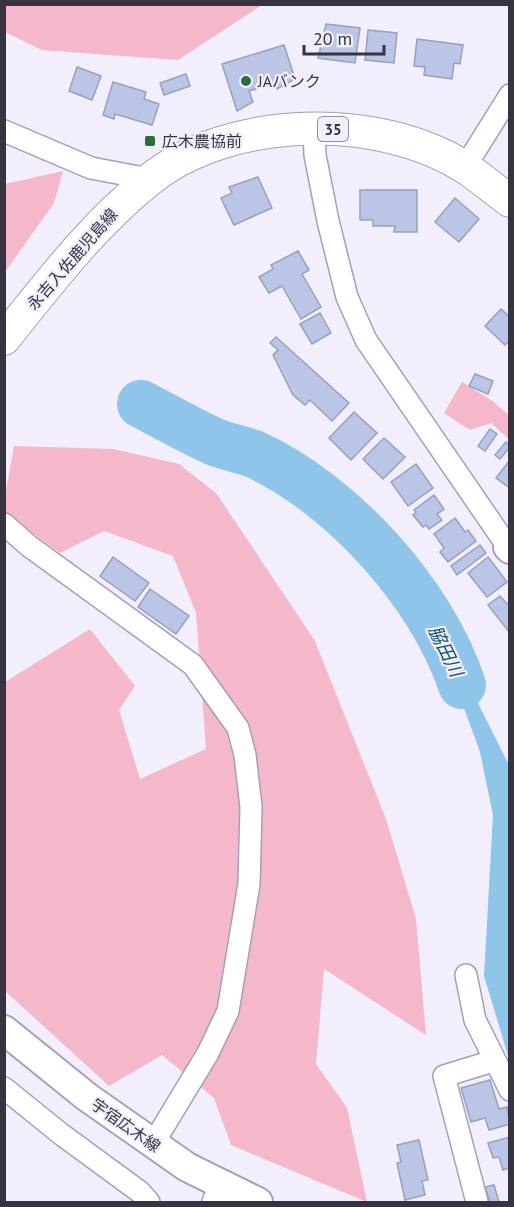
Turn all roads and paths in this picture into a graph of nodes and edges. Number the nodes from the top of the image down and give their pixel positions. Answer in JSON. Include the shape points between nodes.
{"nodes":[{"id":1,"x":510,"y":95,"type":"edge"},
{"id":2,"x":314,"y":128,"type":"junction"},
{"id":3,"x":4,"y":131,"type":"edge"},
{"id":4,"x":465,"y":167,"type":"junction"},
{"id":5,"x":149,"y":179,"type":"junction"},
{"id":6,"x":510,"y":201,"type":"edge"},
{"id":7,"x":4,"y":339,"type":"edge"},
{"id":8,"x":4,"y":524,"type":"edge"},
{"id":9,"x":509,"y":548,"type":"edge"},
{"id":10,"x":466,"y":975,"type":"dead end"},
{"id":11,"x":4,"y":1030,"type":"edge"},
{"id":12,"x":493,"y":1060,"type":"junction"},
{"id":13,"x":4,"y":1088,"type":"edge"},
{"id":14,"x":510,"y":1090,"type":"edge"},
{"id":15,"x":153,"y":1144,"type":"junction"},
{"id":16,"x":217,"y":1193,"type":"edge"},
{"id":17,"x":149,"y":1203,"type":"edge"},
{"id":18,"x":258,"y":1203,"type":"edge"},
{"id":19,"x":477,"y":1203,"type":"edge"}],
"edges":[{"from":1,"to":4,"type":"street"},
{"from":2,"to":4,"type":"main road","name":"永吉入佐鹿児島線","number":"35","via":[[364,131],[392,138]]},
{"from":2,"to":5,"type":"main road","name":"永吉入佐鹿児島線","number":"35","via":[[281,129],[220,144],[190,154]]},
{"from":2,"to":9,"type":"street","via":[[328,221],[347,297],[366,340]]},
{"from":3,"to":5,"type":"street","via":[[91,168]]},
{"from":4,"to":6,"type":"main road","name":"永吉入佐鹿児島線","number":"35"},
{"from":5,"to":7,"type":"main road","name":"永吉入佐鹿児島線","number":"35","via":[[100,223]]},
{"from":8,"to":15,"type":"street","via":[[194,665],[238,728],[245,755],[250,807],[249,884],[228,1011],[208,1053]]},
{"from":10,"to":12,"type":"street","via":[[475,1020]]},
{"from":11,"to":15,"type":"street","name":"宇宿広木線"},
{"from":12,"to":14,"type":"street"},
{"from":12,"to":19,"type":"street","via":[[444,1076]]},
{"from":13,"to":17,"type":"street","via":[[140,1192]]},
{"from":15,"to":16,"type":"street","name":"宇宿広木線"},
{"from":16,"to":18,"type":"street","name":"宇宿広木線"}]}
